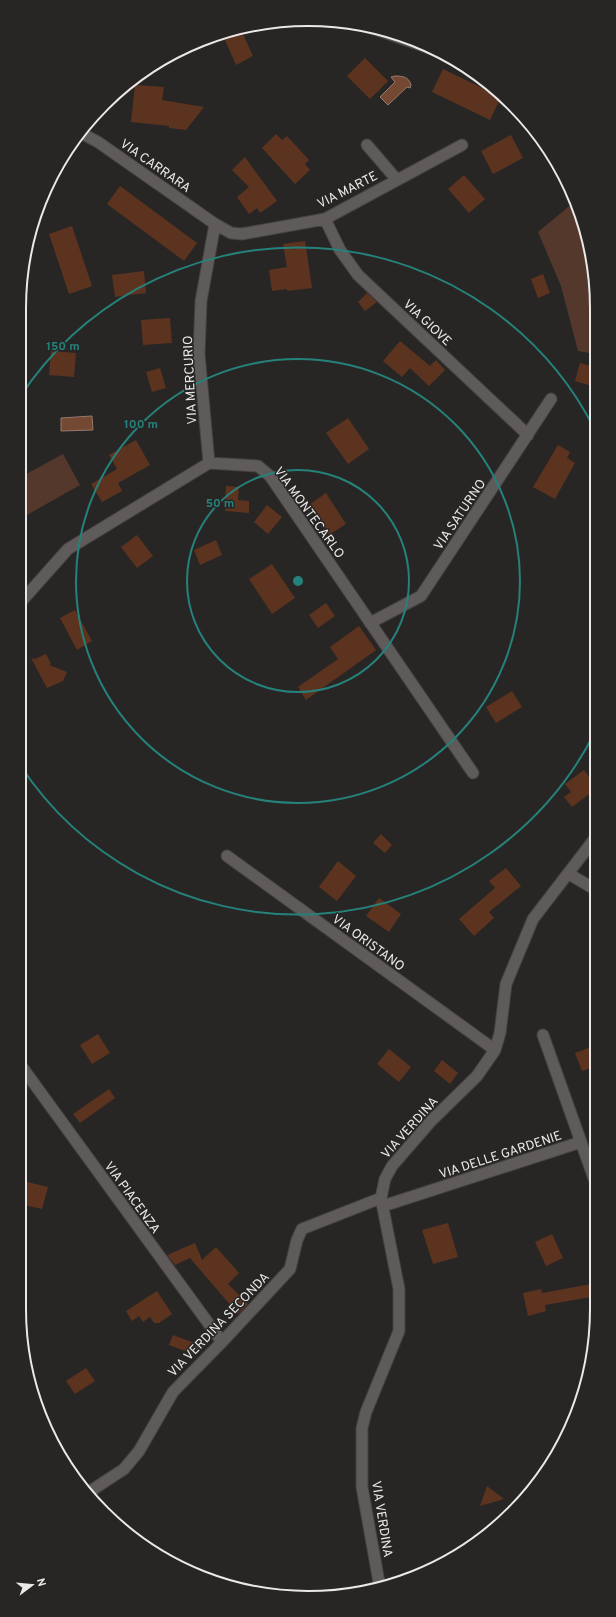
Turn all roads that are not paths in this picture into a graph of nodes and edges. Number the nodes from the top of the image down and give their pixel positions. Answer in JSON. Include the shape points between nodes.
{"nodes":[{"id":1,"x":85,"y":135,"type":"edge"},
{"id":2,"x":367,"y":145,"type":"dead end"},
{"id":3,"x":462,"y":145,"type":"dead end"},
{"id":4,"x":397,"y":180,"type":"junction"},
{"id":5,"x":325,"y":218,"type":"junction"},
{"id":6,"x":215,"y":224,"type":"junction"},
{"id":7,"x":552,"y":399,"type":"dead end"},
{"id":8,"x":528,"y":435,"type":"junction"},
{"id":9,"x":209,"y":463,"type":"junction"},
{"id":10,"x":26,"y":596,"type":"edge"},
{"id":11,"x":370,"y":623,"type":"junction"},
{"id":12,"x":473,"y":773,"type":"dead end"},
{"id":13,"x":590,"y":845,"type":"edge"},
{"id":14,"x":227,"y":856,"type":"dead end"},
{"id":15,"x":569,"y":874,"type":"junction"},
{"id":16,"x":590,"y":886,"type":"edge"},
{"id":17,"x":543,"y":1035,"type":"dead end"},
{"id":18,"x":495,"y":1050,"type":"junction"},
{"id":19,"x":26,"y":1072,"type":"edge"},
{"id":20,"x":581,"y":1142,"type":"junction"},
{"id":21,"x":590,"y":1158,"type":"edge"},
{"id":22,"x":382,"y":1202,"type":"junction"},
{"id":23,"x":222,"y":1342,"type":"junction"},
{"id":24,"x":92,"y":1490,"type":"edge"},
{"id":25,"x":379,"y":1582,"type":"edge"}],
"edges":[{"from":1,"to":6,"type":"street","name":"VIA CARRARA"},
{"from":2,"to":4,"type":"street"},
{"from":3,"to":4,"type":"street","name":"VIA MARTE"},
{"from":4,"to":5,"type":"street","name":"VIA MARTE"},
{"from":5,"to":6,"type":"street","name":"VIA MARTE","via":[[242,234],[231,233]]},
{"from":5,"to":8,"type":"street","name":"VIA GIOVE","via":[[340,250],[358,275]]},
{"from":6,"to":9,"type":"street","name":"VIA MERCURIO","via":[[201,301],[199,354]]},
{"from":7,"to":8,"type":"street","name":"VIA SATURNO"},
{"from":8,"to":11,"type":"street","name":"VIA SATURNO","via":[[421,596]]},
{"from":9,"to":10,"type":"street","via":[[68,549]]},
{"from":9,"to":11,"type":"street","name":"VIA MONTECARLO","via":[[258,466],[270,476]]},
{"from":11,"to":12,"type":"street","name":"VIA MONTECARLO"},
{"from":13,"to":15,"type":"street","name":"VIA VERDINA"},
{"from":14,"to":18,"type":"street","name":"VIA ORISTANO"},
{"from":15,"to":16,"type":"street"},
{"from":15,"to":18,"type":"street","name":"VIA VERDINA","via":[[533,919],[518,954],[506,984],[500,1033]]},
{"from":17,"to":20,"type":"street"},
{"from":18,"to":22,"type":"street","name":"VIA VERDINA","via":[[477,1076],[432,1120],[392,1166],[385,1179]]},
{"from":19,"to":23,"type":"street","name":"VIA PIACENZA"},
{"from":20,"to":21,"type":"street","name":"VIA DELLE GARDENIE"},
{"from":20,"to":22,"type":"street","name":"VIA DELLE GARDENIE"},
{"from":22,"to":23,"type":"street","name":"VIA VERDINA SECONDA","via":[[302,1229],[296,1240],[290,1269]]},
{"from":22,"to":25,"type":"street","name":"VIA VERDINA","via":[[399,1289],[399,1331],[362,1428],[362,1487]]},
{"from":23,"to":24,"type":"street","name":"VIA VERDINA SECONDA","via":[[173,1392],[152,1431],[124,1469]]}]}
